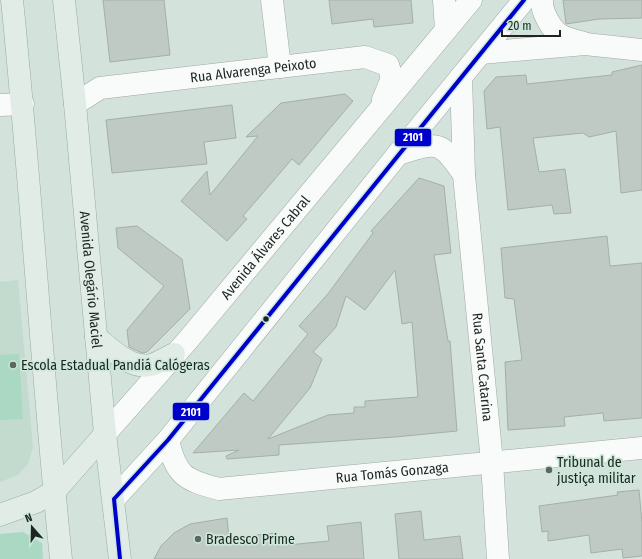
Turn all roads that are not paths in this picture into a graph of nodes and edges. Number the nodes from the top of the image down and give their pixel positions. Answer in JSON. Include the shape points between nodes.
{"nodes":[{"id":1,"x":12,"y":0,"type":"edge"},
{"id":2,"x":64,"y":0,"type":"edge"},
{"id":3,"x":272,"y":0,"type":"edge"},
{"id":4,"x":444,"y":0,"type":"edge"},
{"id":5,"x":471,"y":0,"type":"edge"},
{"id":6,"x":524,"y":0,"type":"edge"},
{"id":7,"x":542,"y":0,"type":"edge"},
{"id":8,"x":446,"y":30,"type":"junction"},
{"id":9,"x":585,"y":44,"type":"junction"},
{"id":10,"x":642,"y":50,"type":"edge"},
{"id":11,"x":481,"y":53,"type":"junction"},
{"id":12,"x":280,"y":67,"type":"junction"},
{"id":13,"x":461,"y":77,"type":"junction"},
{"id":14,"x":23,"y":104,"type":"junction"},
{"id":15,"x":75,"y":104,"type":"junction"},
{"id":16,"x":0,"y":106,"type":"edge"},
{"id":17,"x":380,"y":109,"type":"junction"},
{"id":18,"x":398,"y":154,"type":"junction"},
{"id":19,"x":464,"y":175,"type":"junction"},
{"id":20,"x":96,"y":337,"type":"junction"},
{"id":21,"x":174,"y":354,"type":"junction"},
{"id":22,"x":105,"y":434,"type":"junction"},
{"id":23,"x":168,"y":440,"type":"junction"},
{"id":24,"x":642,"y":448,"type":"edge"},
{"id":25,"x":492,"y":462,"type":"junction"},
{"id":26,"x":55,"y":491,"type":"junction"},
{"id":27,"x":114,"y":499,"type":"junction"},
{"id":28,"x":0,"y":515,"type":"edge"},
{"id":29,"x":61,"y":559,"type":"edge"},
{"id":30,"x":120,"y":559,"type":"edge"},
{"id":31,"x":498,"y":559,"type":"edge"}],
"edges":[{"from":1,"to":14,"type":"main road"},
{"from":2,"to":15,"type":"main road","name":"Avenida Olegário Maciel"},
{"from":3,"to":12,"type":"street"},
{"from":4,"to":8,"type":"street"},
{"from":5,"to":8,"type":"street","name":"Avenida Álvares Cabral"},
{"from":6,"to":11,"type":"street"},
{"from":7,"to":9,"type":"street","via":[[541,6],[560,34]]},
{"from":8,"to":17,"type":"street","name":"Avenida Álvares Cabral"},
{"from":9,"to":10,"type":"street"},
{"from":9,"to":11,"type":"street"},
{"from":11,"to":13,"type":"street"},
{"from":12,"to":15,"type":"street","name":"Rua Alvarenga Peixoto","via":[[100,88]]},
{"from":12,"to":17,"type":"street","name":"Rua Alvarenga Peixoto","via":[[365,57],[388,65],[392,78]]},
{"from":13,"to":18,"type":"street"},
{"from":13,"to":19,"type":"street","name":"Rua Santa Catarina"},
{"from":14,"to":16,"type":"street"},
{"from":14,"to":26,"type":"main road","via":[[48,431]]},
{"from":15,"to":20,"type":"main road","name":"Avenida Olegário Maciel"},
{"from":17,"to":21,"type":"street","name":"Avenida Álvares Cabral"},
{"from":18,"to":19,"type":"street","name":"Rua Santa Catarina","via":[[428,145],[439,147],[449,153]]},
{"from":18,"to":23,"type":"street"},
{"from":19,"to":25,"type":"street","name":"Rua Santa Catarina"},
{"from":20,"to":21,"type":"main road","via":[[123,359],[136,363],[153,365]]},
{"from":20,"to":22,"type":"main road","name":"Avenida Olegário Maciel"},
{"from":21,"to":22,"type":"street","name":"Avenida Álvares Cabral"},
{"from":22,"to":26,"type":"main road","name":"Avenida Álvares Cabral"},
{"from":22,"to":27,"type":"main road","name":"Avenida Olegário Maciel"},
{"from":23,"to":25,"type":"street","name":"Rua Tomás Gonzaga","via":[[172,460],[182,474],[196,483],[219,490]]},
{"from":23,"to":27,"type":"street"},
{"from":24,"to":25,"type":"street","name":"Rua Tomás Gonzaga"},
{"from":25,"to":31,"type":"street","name":"Rua Santa Catarina"},
{"from":26,"to":28,"type":"main road","name":"Avenida Álvares Cabral","via":[[36,502]]},
{"from":26,"to":29,"type":"main road"},
{"from":27,"to":30,"type":"main road","name":"Avenida Olegário Maciel"}]}
